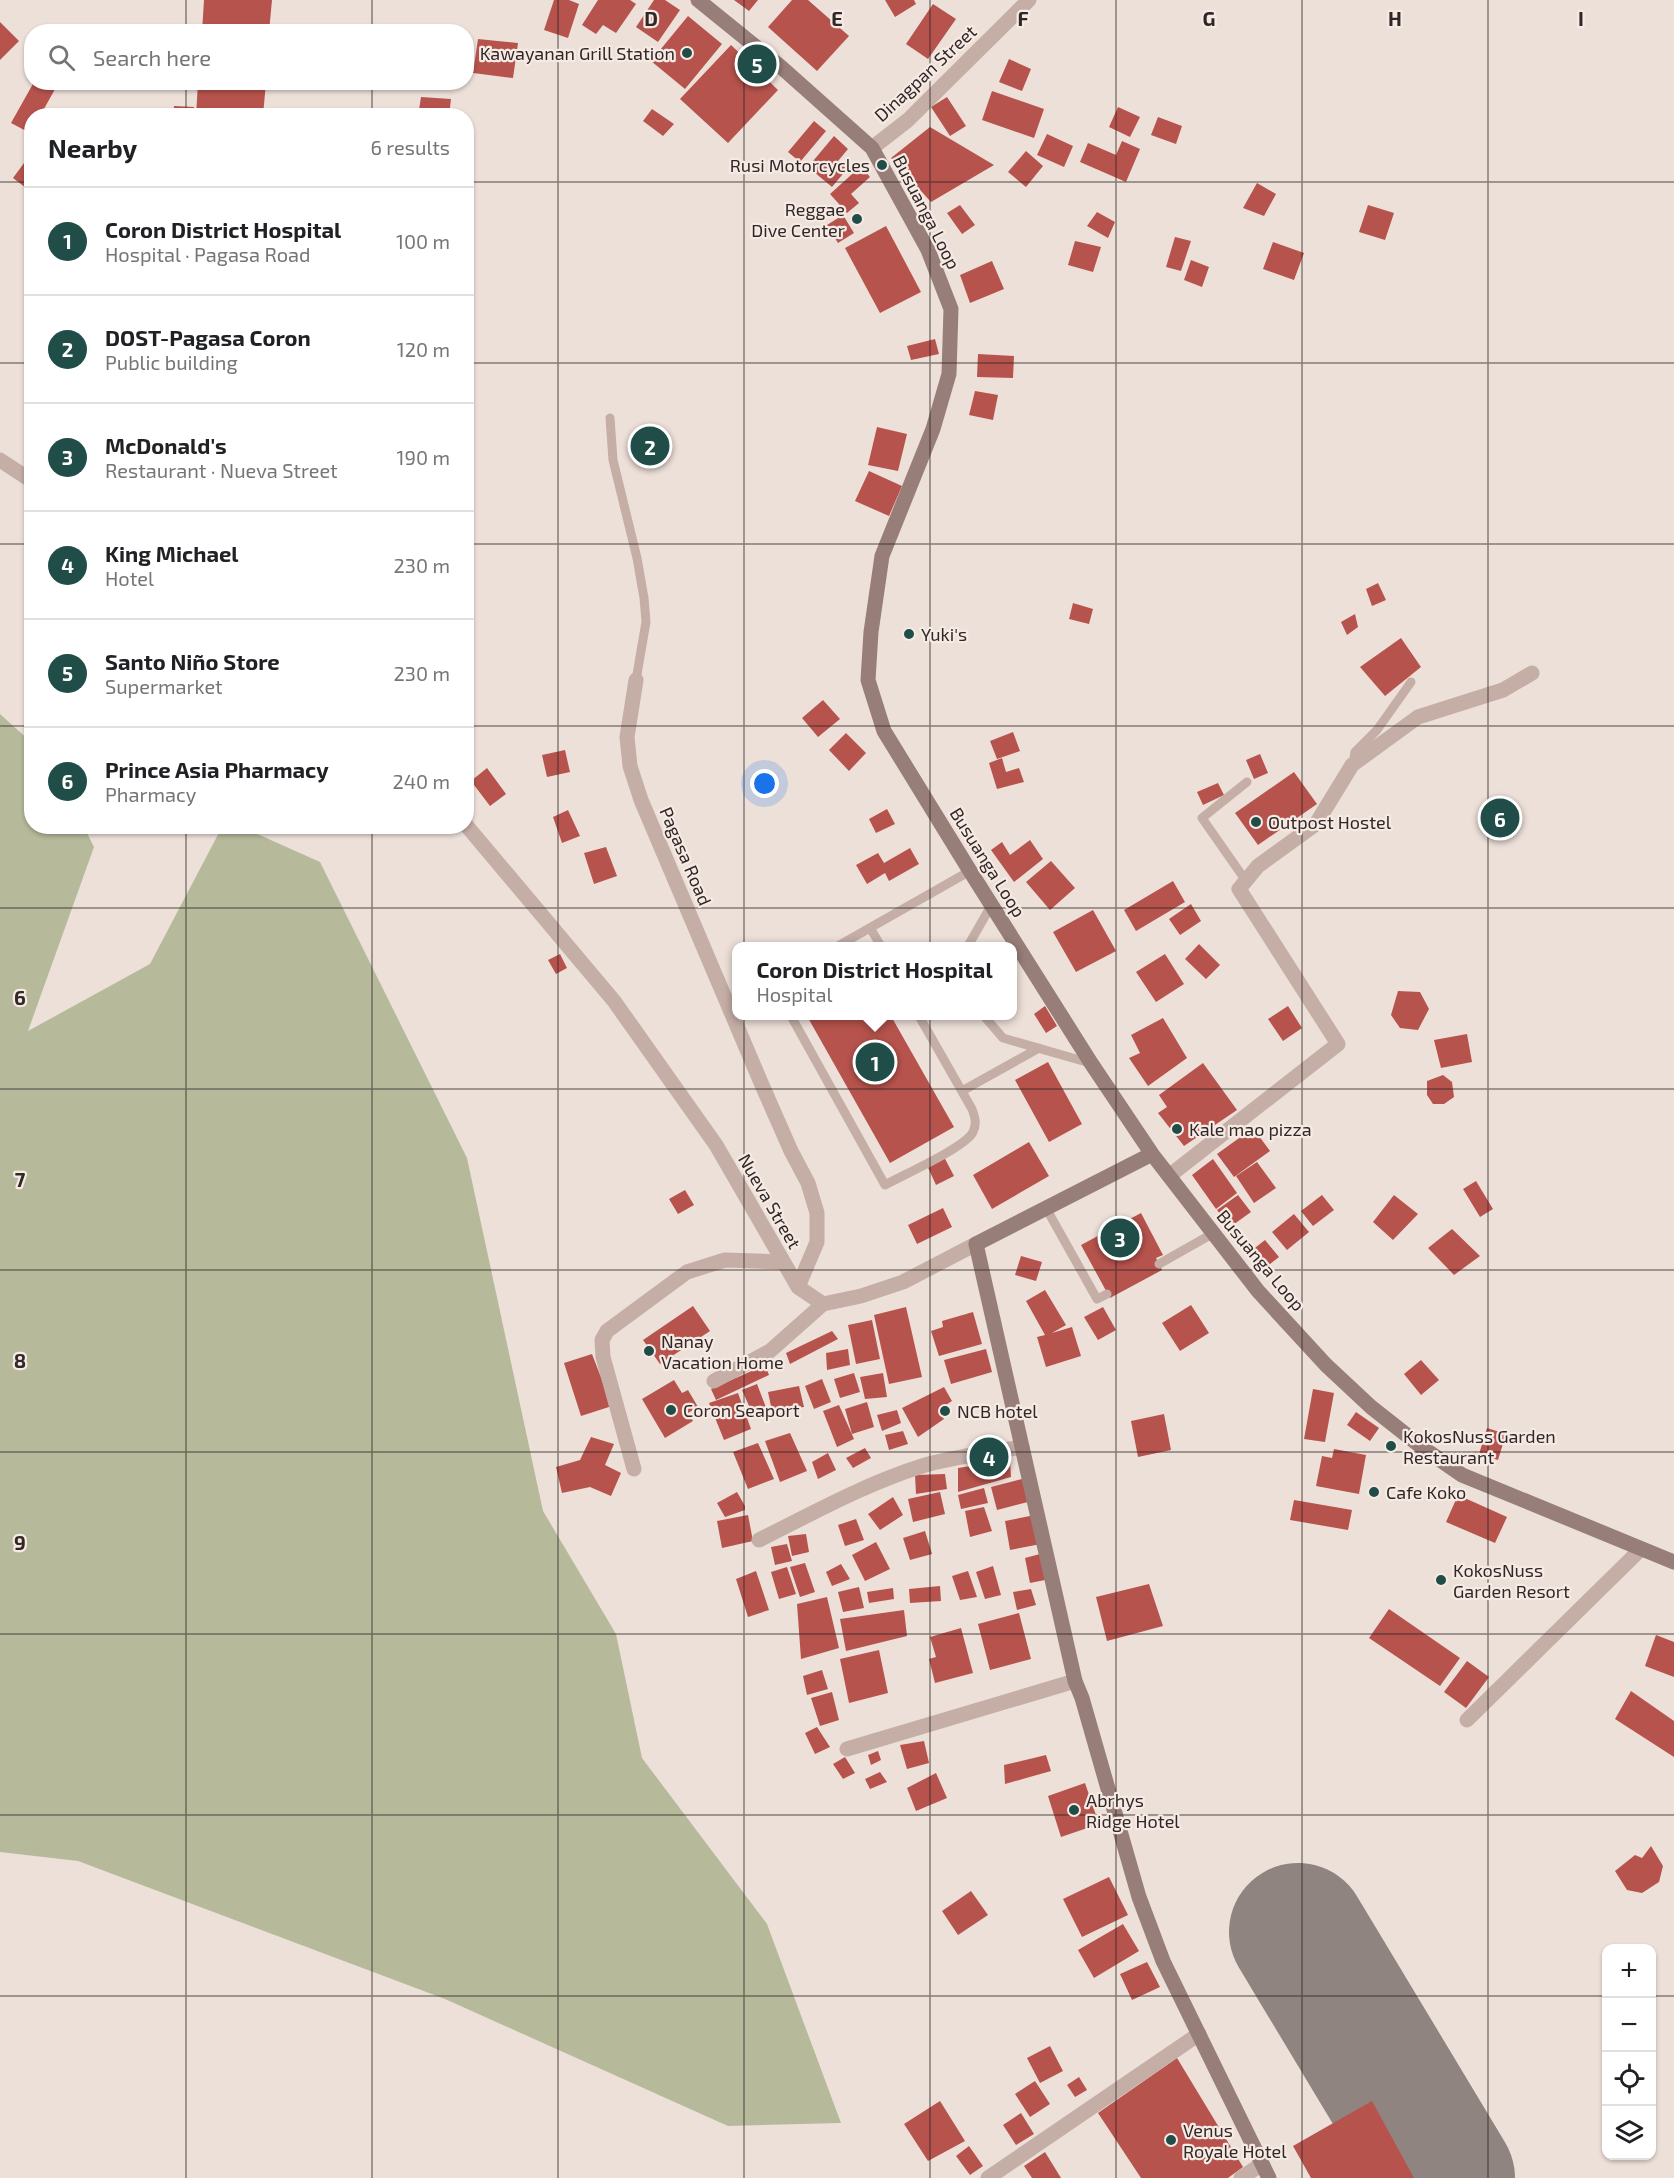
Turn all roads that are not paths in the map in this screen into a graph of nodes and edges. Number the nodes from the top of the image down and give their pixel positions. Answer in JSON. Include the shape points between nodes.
{"nodes":[{"id":1,"x":698,"y":0,"type":"edge"},
{"id":2,"x":1029,"y":0,"type":"edge"},
{"id":3,"x":872,"y":148,"type":"junction"},
{"id":4,"x":610,"y":418,"type":"dead end"},
{"id":5,"x":0,"y":460,"type":"edge"},
{"id":6,"x":24,"y":476,"type":"edge"},
{"id":7,"x":1532,"y":673,"type":"dead end"},
{"id":8,"x":636,"y":680,"type":"joint"},
{"id":9,"x":1411,"y":682,"type":"dead end"},
{"id":10,"x":1352,"y":765,"type":"junction"},
{"id":11,"x":1247,"y":782,"type":"dead end"},
{"id":12,"x":474,"y":834,"type":"edge"},
{"id":13,"x":970,"y":871,"type":"junction"},
{"id":14,"x":1246,"y":881,"type":"junction"},
{"id":15,"x":992,"y":904,"type":"junction"},
{"id":16,"x":870,"y":928,"type":"junction"},
{"id":17,"x":845,"y":942,"type":"edge"},
{"id":18,"x":878,"y":942,"type":"edge"},
{"id":19,"x":969,"y":942,"type":"edge"},
{"id":20,"x":1016,"y":942,"type":"edge"},
{"id":21,"x":1017,"y":944,"type":"edge"},
{"id":22,"x":732,"y":1014,"type":"edge"},
{"id":23,"x":734,"y":1020,"type":"edge"},
{"id":24,"x":793,"y":1020,"type":"edge"},
{"id":25,"x":921,"y":1020,"type":"edge"},
{"id":26,"x":987,"y":1020,"type":"edge"},
{"id":27,"x":1039,"y":1048,"type":"junction"},
{"id":28,"x":1091,"y":1064,"type":"junction"},
{"id":29,"x":962,"y":1091,"type":"junction"},
{"id":30,"x":1152,"y":1154,"type":"junction"},
{"id":31,"x":1168,"y":1176,"type":"junction"},
{"id":32,"x":1046,"y":1208,"type":"junction"},
{"id":33,"x":1212,"y":1234,"type":"junction"},
{"id":34,"x":976,"y":1244,"type":"junction"},
{"id":35,"x":783,"y":1262,"type":"junction"},
{"id":36,"x":1159,"y":1264,"type":"dead end"},
{"id":37,"x":798,"y":1287,"type":"junction"},
{"id":38,"x":1107,"y":1294,"type":"dead end"},
{"id":39,"x":823,"y":1304,"type":"junction"},
{"id":40,"x":714,"y":1381,"type":"dead end"},
{"id":41,"x":1022,"y":1447,"type":"junction"},
{"id":42,"x":634,"y":1469,"type":"dead end"},
{"id":43,"x":759,"y":1540,"type":"dead end"},
{"id":44,"x":1641,"y":1549,"type":"junction"},
{"id":45,"x":1674,"y":1562,"type":"edge"},
{"id":46,"x":1075,"y":1681,"type":"junction"},
{"id":47,"x":1467,"y":1720,"type":"dead end"},
{"id":48,"x":847,"y":1749,"type":"dead end"},
{"id":49,"x":1199,"y":2034,"type":"junction"},
{"id":50,"x":1262,"y":2164,"type":"junction"},
{"id":51,"x":988,"y":2178,"type":"edge"},
{"id":52,"x":1241,"y":2178,"type":"edge"},
{"id":53,"x":1269,"y":2178,"type":"edge"}],
"edges":[{"from":1,"to":3,"type":"main road","name":"Busuanga Loop"},
{"from":2,"to":3,"type":"street","name":"Dinagpan Street","via":[[908,120]]},
{"from":3,"to":13,"type":"main road","name":"Busuanga Loop","via":[[928,250],[951,309],[949,374],[933,429],[882,556],[868,680],[885,731]]},
{"from":4,"to":8,"type":"lane","name":"Pagasa Road","via":[[613,460],[644,598],[646,622]]},
{"from":5,"to":6,"type":"street"},
{"from":7,"to":10,"type":"street","via":[[1503,690],[1418,717]]},
{"from":8,"to":22,"type":"street","name":"Pagasa Road","via":[[627,737],[630,766]]},
{"from":9,"to":10,"type":"lane","via":[[1377,730],[1355,752]]},
{"from":10,"to":14,"type":"street","via":[[1316,824],[1258,866]]},
{"from":11,"to":14,"type":"lane","via":[[1202,818]]},
{"from":12,"to":35,"type":"street","name":"Nueva Street","via":[[614,1001],[716,1145]]},
{"from":13,"to":15,"type":"main road","name":"Busuanga Loop"},
{"from":13,"to":16,"type":"lane"},
{"from":14,"to":31,"type":"street","via":[[1239,889],[1338,1044]]},
{"from":15,"to":19,"type":"lane"},
{"from":15,"to":20,"type":"main road","name":"Busuanga Loop"},
{"from":16,"to":17,"type":"lane"},
{"from":16,"to":18,"type":"lane"},
{"from":21,"to":28,"type":"main road","name":"Busuanga Loop"},
{"from":23,"to":37,"type":"street","name":"Pagasa Road","via":[[808,1183],[817,1213],[817,1242]]},
{"from":24,"to":29,"type":"lane","via":[[885,1185],[968,1138],[975,1117]]},
{"from":25,"to":29,"type":"lane"},
{"from":26,"to":27,"type":"lane","via":[[1003,1038]]},
{"from":27,"to":28,"type":"lane"},
{"from":27,"to":29,"type":"lane"},
{"from":28,"to":30,"type":"main road","name":"Busuanga Loop"},
{"from":30,"to":31,"type":"main road","name":"Busuanga Loop"},
{"from":30,"to":32,"type":"main road"},
{"from":31,"to":33,"type":"main road","name":"Busuanga Loop"},
{"from":32,"to":34,"type":"main road"},
{"from":32,"to":38,"type":"lane","via":[[1097,1299]]},
{"from":33,"to":36,"type":"lane"},
{"from":33,"to":44,"type":"main road","name":"Busuanga Loop","via":[[1326,1365],[1423,1448],[1462,1475]]},
{"from":34,"to":39,"type":"street","via":[[903,1282]]},
{"from":34,"to":41,"type":"main road"},
{"from":35,"to":37,"type":"street","name":"Nueva Street"},
{"from":35,"to":42,"type":"street","via":[[725,1260],[687,1272],[607,1332],[602,1340],[603,1357]]},
{"from":37,"to":39,"type":"street","name":"Nueva Street"},
{"from":39,"to":40,"type":"street","via":[[770,1351]]},
{"from":41,"to":43,"type":"street","via":[[904,1472]]},
{"from":41,"to":46,"type":"main road"},
{"from":44,"to":45,"type":"main road","name":"Busuanga Loop"},
{"from":44,"to":47,"type":"street"},
{"from":46,"to":48,"type":"street"},
{"from":46,"to":49,"type":"main road","via":[[1139,1897],[1163,1961]]},
{"from":49,"to":50,"type":"main road"},
{"from":49,"to":51,"type":"street"},
{"from":50,"to":52,"type":"street"},
{"from":50,"to":53,"type":"main road"}]}
